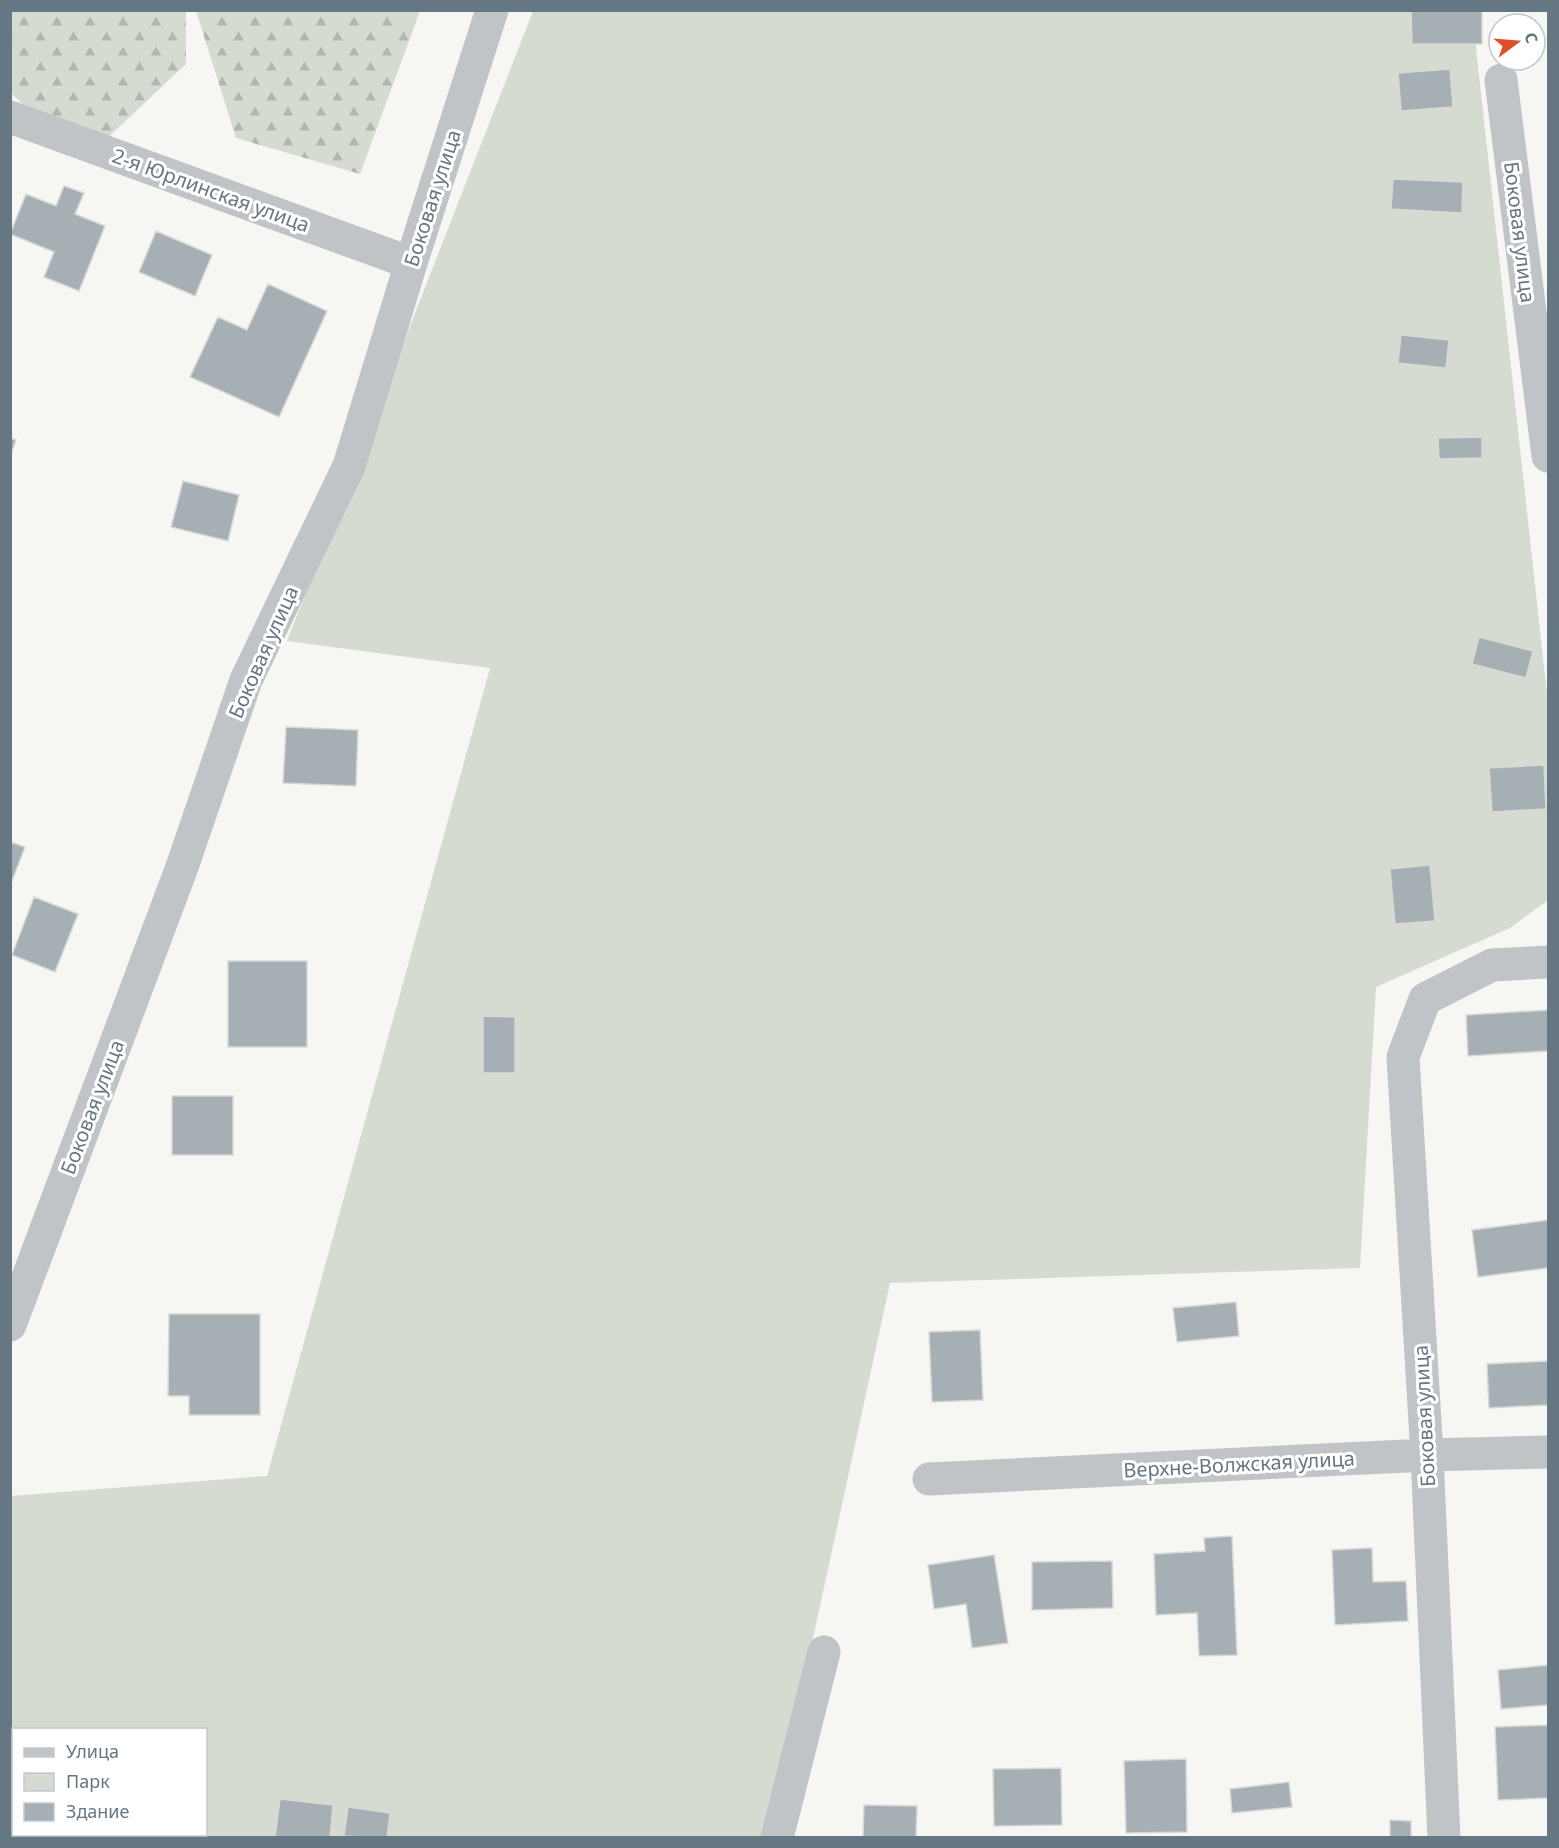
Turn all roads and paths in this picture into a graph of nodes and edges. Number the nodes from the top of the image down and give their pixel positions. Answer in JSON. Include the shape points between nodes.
{"nodes":[{"id":1,"x":492,"y":10,"type":"edge"},
{"id":2,"x":1501,"y":80,"type":"dead end"},
{"id":3,"x":10,"y":117,"type":"edge"},
{"id":4,"x":411,"y":263,"type":"junction"},
{"id":5,"x":1548,"y":456,"type":"edge"},
{"id":6,"x":1548,"y":962,"type":"edge"},
{"id":7,"x":10,"y":1325,"type":"edge"},
{"id":8,"x":1548,"y":1452,"type":"edge"},
{"id":9,"x":1427,"y":1455,"type":"junction"},
{"id":10,"x":929,"y":1479,"type":"dead end"},
{"id":11,"x":824,"y":1652,"type":"dead end"},
{"id":12,"x":777,"y":1838,"type":"edge"},
{"id":13,"x":1444,"y":1838,"type":"edge"}],
"edges":[{"from":1,"to":4,"type":"street","name":"Боковая улица"},
{"from":2,"to":5,"type":"street","name":"Боковая улица"},
{"from":3,"to":4,"type":"street","name":"2-я Юрлинская улица"},
{"from":4,"to":7,"type":"street","name":"Боковая улица","via":[[350,466],[246,680],[182,867]]},
{"from":6,"to":9,"type":"street","name":"Боковая улица","via":[[1492,965],[1425,999],[1403,1057]]},
{"from":8,"to":9,"type":"street","name":"Верхне-Волжская улица"},
{"from":9,"to":10,"type":"street","name":"Верхне-Волжская улица"},
{"from":9,"to":13,"type":"street","name":"Боковая улица"},
{"from":11,"to":12,"type":"street"}]}
